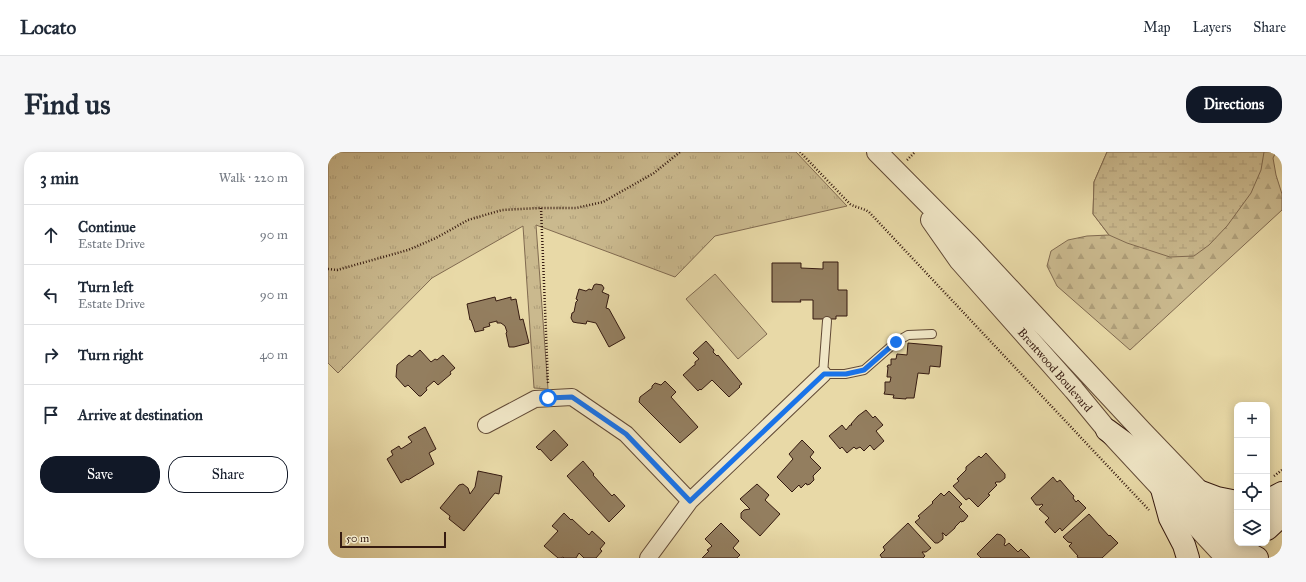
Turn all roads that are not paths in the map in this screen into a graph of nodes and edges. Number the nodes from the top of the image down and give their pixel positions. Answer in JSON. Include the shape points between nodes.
{"nodes":[{"id":1,"x":877,"y":152,"type":"edge"},
{"id":2,"x":896,"y":172,"type":"junction"},
{"id":3,"x":827,"y":321,"type":"dead end"},
{"id":4,"x":932,"y":334,"type":"dead end"},
{"id":5,"x":824,"y":374,"type":"junction"},
{"id":6,"x":486,"y":425,"type":"dead end"},
{"id":7,"x":1107,"y":430,"type":"junction"},
{"id":8,"x":1162,"y":489,"type":"junction"},
{"id":9,"x":1201,"y":492,"type":"junction"},
{"id":10,"x":1282,"y":493,"type":"edge"},
{"id":11,"x":1270,"y":499,"type":"edge"},
{"id":12,"x":690,"y":501,"type":"junction"},
{"id":13,"x":1234,"y":501,"type":"edge"},
{"id":14,"x":1282,"y":515,"type":"edge"},
{"id":15,"x":1270,"y":526,"type":"edge"},
{"id":16,"x":1246,"y":549,"type":"edge"},
{"id":17,"x":648,"y":558,"type":"edge"},
{"id":18,"x":1188,"y":558,"type":"edge"}],
"edges":[{"from":1,"to":2,"type":"street","name":"Brentwood Boulevard"},
{"from":2,"to":7,"type":"street","name":"Brentwood Boulevard","via":[[959,260]]},
{"from":2,"to":9,"type":"street","name":"Brentwood Boulevard","via":[[970,246]]},
{"from":3,"to":5,"type":"lane"},
{"from":4,"to":5,"type":"lane","via":[[908,335],[864,370],[846,374]]},
{"from":5,"to":12,"type":"street"},
{"from":6,"to":12,"type":"street","via":[[535,399],[572,397],[626,434]]},
{"from":7,"to":8,"type":"street","name":"Brentwood Boulevard"},
{"from":7,"to":16,"type":"main road","via":[[1167,474],[1231,540]]},
{"from":8,"to":16,"type":"street","name":"Brentwood Boulevard"},
{"from":8,"to":18,"type":"main road","via":[[1170,518]]},
{"from":9,"to":13,"type":"main road"},
{"from":9,"to":16,"type":"street","name":"Brentwood Boulevard"},
{"from":10,"to":11,"type":"main road"},
{"from":12,"to":17,"type":"street"},
{"from":14,"to":15,"type":"main road"}]}
